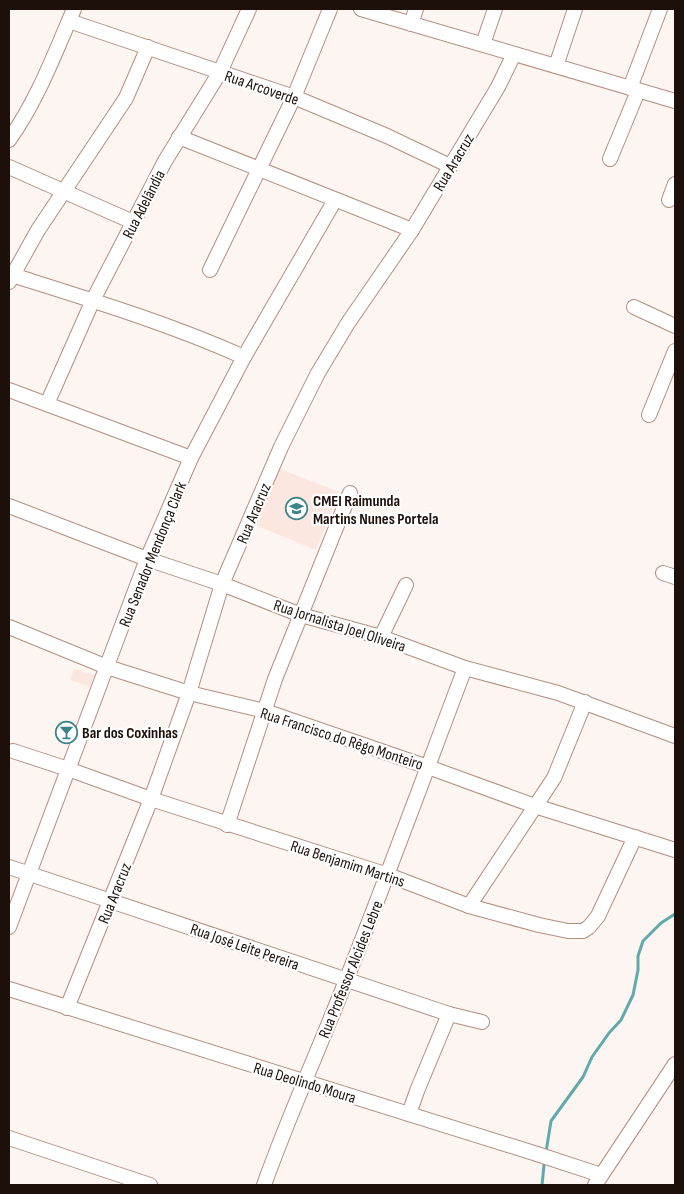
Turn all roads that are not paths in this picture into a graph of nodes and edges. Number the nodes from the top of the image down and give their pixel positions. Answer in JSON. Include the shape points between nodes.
{"nodes":[{"id":1,"x":249,"y":9,"type":"edge"},
{"id":2,"x":330,"y":9,"type":"edge"},
{"id":3,"x":361,"y":9,"type":"edge"},
{"id":4,"x":416,"y":9,"type":"edge"},
{"id":5,"x":495,"y":9,"type":"edge"},
{"id":6,"x":575,"y":9,"type":"edge"},
{"id":7,"x":660,"y":9,"type":"edge"},
{"id":8,"x":71,"y":15,"type":"edge"},
{"id":9,"x":410,"y":24,"type":"junction"},
{"id":10,"x":483,"y":44,"type":"junction"},
{"id":11,"x":148,"y":47,"type":"junction"},
{"id":12,"x":514,"y":54,"type":"junction"},
{"id":13,"x":556,"y":66,"type":"junction"},
{"id":14,"x":220,"y":72,"type":"junction"},
{"id":15,"x":634,"y":90,"type":"junction"},
{"id":16,"x":294,"y":97,"type":"junction"},
{"id":17,"x":675,"y":101,"type":"edge"},
{"id":18,"x":179,"y":137,"type":"junction"},
{"id":19,"x":9,"y":140,"type":"edge"},
{"id":20,"x":610,"y":159,"type":"dead end"},
{"id":21,"x":450,"y":166,"type":"junction"},
{"id":22,"x":9,"y":167,"type":"edge"},
{"id":23,"x":259,"y":169,"type":"junction"},
{"id":24,"x":675,"y":184,"type":"edge"},
{"id":25,"x":64,"y":191,"type":"junction"},
{"id":26,"x":335,"y":200,"type":"junction"},
{"id":27,"x":669,"y":200,"type":"dead end"},
{"id":28,"x":133,"y":222,"type":"junction"},
{"id":29,"x":412,"y":230,"type":"junction"},
{"id":30,"x":210,"y":270,"type":"dead end"},
{"id":31,"x":10,"y":277,"type":"edge"},
{"id":32,"x":93,"y":300,"type":"junction"},
{"id":33,"x":634,"y":307,"type":"dead end"},
{"id":34,"x":675,"y":326,"type":"edge"},
{"id":35,"x":675,"y":351,"type":"edge"},
{"id":36,"x":244,"y":357,"type":"junction"},
{"id":37,"x":9,"y":390,"type":"edge"},
{"id":38,"x":47,"y":404,"type":"junction"},
{"id":39,"x":649,"y":415,"type":"dead end"},
{"id":40,"x":191,"y":458,"type":"junction"},
{"id":41,"x":350,"y":492,"type":"dead end"},
{"id":42,"x":9,"y":506,"type":"edge"},
{"id":43,"x":147,"y":560,"type":"junction"},
{"id":44,"x":222,"y":584,"type":"junction"},
{"id":45,"x":406,"y":585,"type":"dead end"},
{"id":46,"x":301,"y":615,"type":"junction"},
{"id":47,"x":9,"y":627,"type":"edge"},
{"id":48,"x":381,"y":637,"type":"junction"},
{"id":49,"x":107,"y":667,"type":"junction"},
{"id":50,"x":465,"y":668,"type":"junction"},
{"id":51,"x":189,"y":693,"type":"junction"},
{"id":52,"x":585,"y":702,"type":"junction"},
{"id":53,"x":265,"y":711,"type":"junction"},
{"id":54,"x":675,"y":736,"type":"edge"},
{"id":55,"x":13,"y":751,"type":"dead end"},
{"id":56,"x":428,"y":766,"type":"junction"},
{"id":57,"x":68,"y":769,"type":"junction"},
{"id":58,"x":151,"y":799,"type":"junction"},
{"id":59,"x":535,"y":806,"type":"junction"},
{"id":60,"x":228,"y":824,"type":"junction"},
{"id":61,"x":635,"y":837,"type":"junction"},
{"id":62,"x":675,"y":850,"type":"edge"},
{"id":63,"x":9,"y":867,"type":"edge"},
{"id":64,"x":30,"y":873,"type":"junction"},
{"id":65,"x":388,"y":875,"type":"junction"},
{"id":66,"x":111,"y":900,"type":"junction"},
{"id":67,"x":469,"y":906,"type":"junction"},
{"id":68,"x":9,"y":927,"type":"edge"},
{"id":69,"x":346,"y":980,"type":"junction"},
{"id":70,"x":9,"y":989,"type":"edge"},
{"id":71,"x":67,"y":1008,"type":"junction"},
{"id":72,"x":449,"y":1014,"type":"junction"},
{"id":73,"x":482,"y":1022,"type":"dead end"},
{"id":74,"x":675,"y":1064,"type":"edge"},
{"id":75,"x":305,"y":1083,"type":"junction"},
{"id":76,"x":409,"y":1114,"type":"junction"},
{"id":77,"x":9,"y":1138,"type":"edge"},
{"id":78,"x":598,"y":1180,"type":"edge"},
{"id":79,"x":150,"y":1185,"type":"edge"},
{"id":80,"x":264,"y":1185,"type":"edge"}],
"edges":[{"from":1,"to":14,"type":"street","name":"Rua Adelândia"},
{"from":2,"to":16,"type":"street"},
{"from":3,"to":9,"type":"street"},
{"from":4,"to":9,"type":"street"},
{"from":5,"to":10,"type":"street"},
{"from":6,"to":13,"type":"street"},
{"from":7,"to":15,"type":"street"},
{"from":8,"to":11,"type":"street","name":"Rua Arcoverde"},
{"from":8,"to":19,"type":"street","via":[[46,75]]},
{"from":9,"to":10,"type":"street"},
{"from":10,"to":12,"type":"street"},
{"from":11,"to":14,"type":"street","name":"Rua Arcoverde"},
{"from":11,"to":25,"type":"street","via":[[126,98]]},
{"from":12,"to":13,"type":"street"},
{"from":12,"to":21,"type":"street","name":"Rua Aracruz"},
{"from":13,"to":15,"type":"street"},
{"from":14,"to":16,"type":"street","name":"Rua Arcoverde"},
{"from":14,"to":18,"type":"street","name":"Rua Adelândia"},
{"from":15,"to":17,"type":"street"},
{"from":15,"to":20,"type":"street"},
{"from":16,"to":21,"type":"street","name":"Rua Arcoverde"},
{"from":16,"to":23,"type":"street"},
{"from":18,"to":23,"type":"street"},
{"from":18,"to":28,"type":"street","name":"Rua Adelândia"},
{"from":21,"to":29,"type":"street","name":"Rua Aracruz"},
{"from":22,"to":25,"type":"street"},
{"from":23,"to":26,"type":"street"},
{"from":23,"to":30,"type":"street"},
{"from":24,"to":27,"type":"street"},
{"from":25,"to":28,"type":"street"},
{"from":25,"to":31,"type":"street"},
{"from":26,"to":29,"type":"street"},
{"from":26,"to":36,"type":"street","name":"Rua Senador Mendonça Clark"},
{"from":28,"to":32,"type":"street","name":"Rua Adelândia"},
{"from":29,"to":44,"type":"street","name":"Rua Aracruz","via":[[318,373],[281,446]]},
{"from":31,"to":32,"type":"street"},
{"from":32,"to":36,"type":"street","via":[[201,338]]},
{"from":32,"to":38,"type":"street","name":"Rua Adelândia"},
{"from":33,"to":34,"type":"street"},
{"from":35,"to":39,"type":"street"},
{"from":36,"to":40,"type":"street","name":"Rua Senador Mendonça Clark"},
{"from":37,"to":38,"type":"street"},
{"from":38,"to":40,"type":"street"},
{"from":40,"to":43,"type":"street","name":"Rua Senador Mendonça Clark"},
{"from":41,"to":46,"type":"street"},
{"from":42,"to":43,"type":"street","name":"Rua Jornalista Joel Oliveira"},
{"from":43,"to":44,"type":"street","name":"Rua Jornalista Joel Oliveira"},
{"from":43,"to":49,"type":"street","name":"Rua Senador Mendonça Clark"},
{"from":44,"to":46,"type":"street","name":"Rua Jornalista Joel Oliveira"},
{"from":44,"to":51,"type":"street","name":"Rua Aracruz"},
{"from":45,"to":48,"type":"street"},
{"from":46,"to":48,"type":"street","name":"Rua Jornalista Joel Oliveira"},
{"from":46,"to":53,"type":"street","via":[[274,679]]},
{"from":47,"to":49,"type":"street","name":"Rua Francisco do Rêgo Monteiro"},
{"from":48,"to":50,"type":"street","name":"Rua Jornalista Joel Oliveira"},
{"from":49,"to":51,"type":"street","name":"Rua Francisco do Rêgo Monteiro"},
{"from":49,"to":57,"type":"street","name":"Rua Senador Mendonça Clark"},
{"from":50,"to":52,"type":"street","name":"Rua Jornalista Joel Oliveira"},
{"from":50,"to":56,"type":"street","name":"Rua Professor Alcides Lebre"},
{"from":51,"to":53,"type":"street","name":"Rua Francisco do Rêgo Monteiro"},
{"from":51,"to":58,"type":"street","name":"Rua Aracruz"},
{"from":52,"to":54,"type":"street","name":"Rua Jornalista Joel Oliveira"},
{"from":52,"to":59,"type":"street","via":[[554,778]]},
{"from":53,"to":56,"type":"street","name":"Rua Francisco do Rêgo Monteiro"},
{"from":53,"to":60,"type":"street"},
{"from":55,"to":57,"type":"street","name":"Rua Benjamim Martins"},
{"from":56,"to":59,"type":"street","name":"Rua Francisco do Rêgo Monteiro"},
{"from":56,"to":65,"type":"street","name":"Rua Professor Alcides Lebre"},
{"from":57,"to":58,"type":"street","name":"Rua Benjamim Martins"},
{"from":57,"to":64,"type":"street","name":"Rua Senador Mendonça Clark"},
{"from":58,"to":60,"type":"street","name":"Rua Benjamim Martins"},
{"from":58,"to":66,"type":"street","name":"Rua Aracruz"},
{"from":59,"to":61,"type":"street","name":"Rua Francisco do Rêgo Monteiro"},
{"from":59,"to":67,"type":"street"},
{"from":60,"to":65,"type":"street","name":"Rua Benjamim Martins"},
{"from":61,"to":62,"type":"street","name":"Rua Francisco do Rêgo Monteiro"},
{"from":61,"to":67,"type":"street","name":"Rua Benjamim Martins","via":[[598,916],[583,931],[539,925]]},
{"from":63,"to":64,"type":"street","name":"Rua José Leite Pereira"},
{"from":64,"to":66,"type":"street","name":"Rua José Leite Pereira"},
{"from":64,"to":68,"type":"street","name":"Rua Senador Mendonça Clark"},
{"from":65,"to":67,"type":"street","name":"Rua Benjamim Martins"},
{"from":65,"to":69,"type":"street","name":"Rua Professor Alcides Lebre"},
{"from":66,"to":69,"type":"street","name":"Rua José Leite Pereira"},
{"from":66,"to":71,"type":"street","name":"Rua Aracruz"},
{"from":69,"to":72,"type":"street","name":"Rua José Leite Pereira"},
{"from":69,"to":75,"type":"street","name":"Rua Professor Alcides Lebre"},
{"from":70,"to":71,"type":"street","name":"Rua Deolindo Moura"},
{"from":71,"to":75,"type":"street","name":"Rua Deolindo Moura"},
{"from":72,"to":73,"type":"street","name":"Rua José Leite Pereira"},
{"from":72,"to":76,"type":"street"},
{"from":74,"to":78,"type":"street"},
{"from":75,"to":76,"type":"street","name":"Rua Deolindo Moura"},
{"from":75,"to":80,"type":"street","name":"Rua Professor Alcides Lebre"},
{"from":76,"to":78,"type":"street","name":"Rua Deolindo Moura"},
{"from":77,"to":79,"type":"street"}]}
